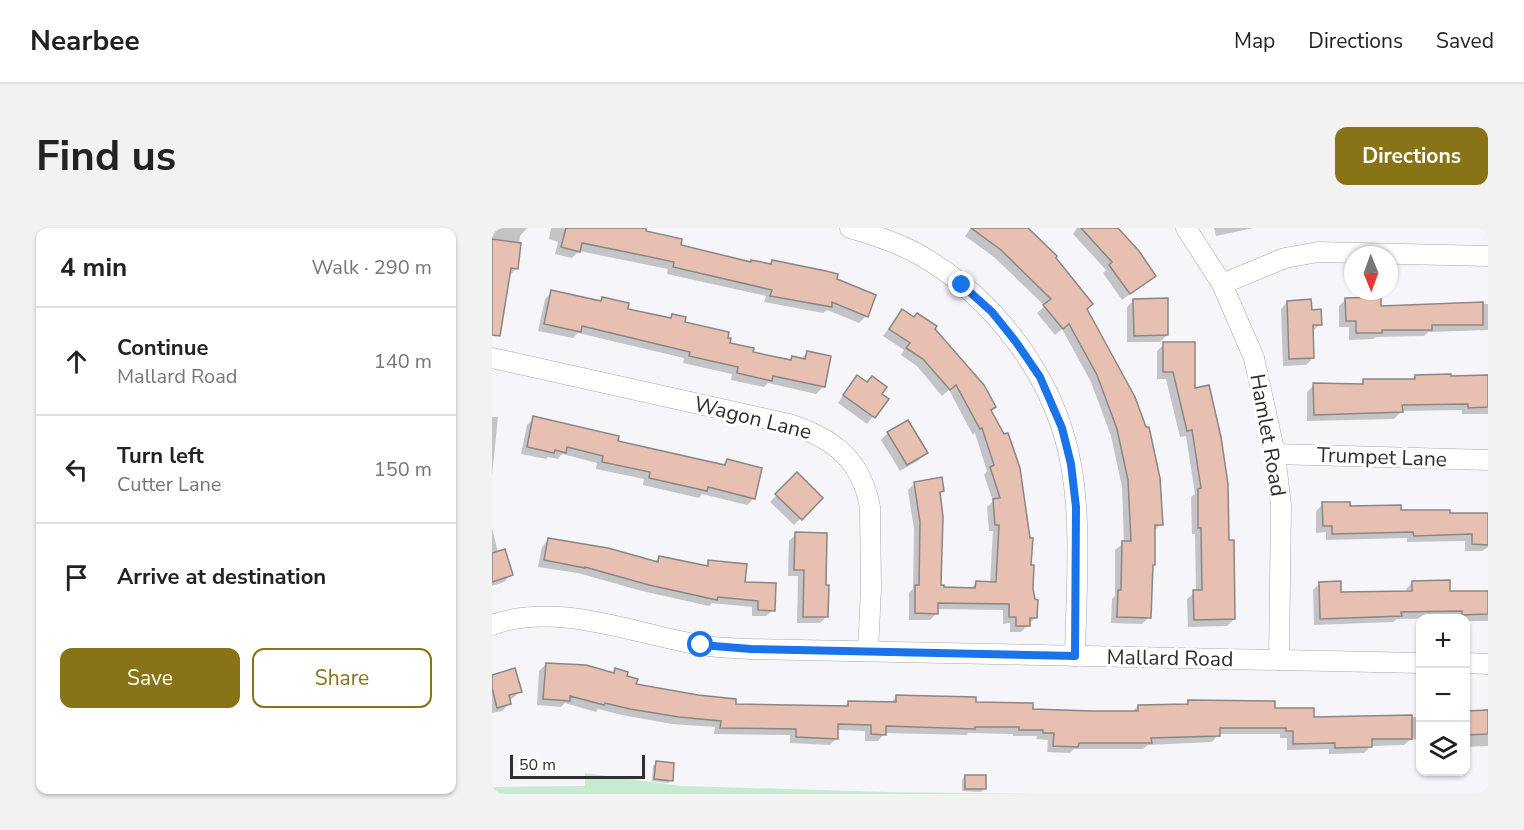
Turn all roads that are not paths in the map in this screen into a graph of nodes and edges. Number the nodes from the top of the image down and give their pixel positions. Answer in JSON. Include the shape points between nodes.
{"nodes":[{"id":1,"x":850,"y":228,"type":"edge"},
{"id":2,"x":1186,"y":228,"type":"edge"},
{"id":3,"x":1488,"y":256,"type":"edge"},
{"id":4,"x":1222,"y":284,"type":"junction"},
{"id":5,"x":492,"y":358,"type":"edge"},
{"id":6,"x":1275,"y":454,"type":"junction"},
{"id":7,"x":1488,"y":460,"type":"edge"},
{"id":8,"x":492,"y":625,"type":"edge"},
{"id":9,"x":868,"y":651,"type":"junction"},
{"id":10,"x":1075,"y":656,"type":"junction"},
{"id":11,"x":1279,"y":660,"type":"junction"},
{"id":12,"x":1416,"y":663,"type":"edge"},
{"id":13,"x":1470,"y":663,"type":"edge"},
{"id":14,"x":1488,"y":664,"type":"edge"}],
"edges":[{"from":1,"to":10,"type":"street","via":[[918,254],[962,285],[992,312],[1040,377],[1062,428],[1072,475],[1076,507]]},
{"from":2,"to":4,"type":"street","name":"Hamlet Road"},
{"from":3,"to":4,"type":"street","via":[[1318,252],[1285,258]]},
{"from":4,"to":6,"type":"street","name":"Hamlet Road","via":[[1254,358]]},
{"from":5,"to":9,"type":"street","name":"Wagon Lane","via":[[789,424],[827,439],[846,455],[868,494]]},
{"from":6,"to":7,"type":"street","name":"Trumpet Lane"},
{"from":6,"to":11,"type":"street","name":"Hamlet Road","via":[[1281,507]]},
{"from":8,"to":9,"type":"street","name":"Mallard Road","via":[[534,616],[560,616],[701,645]]},
{"from":9,"to":10,"type":"street","name":"Mallard Road"},
{"from":10,"to":11,"type":"street","name":"Mallard Road"},
{"from":11,"to":12,"type":"street","name":"Mallard Road"},
{"from":13,"to":14,"type":"street"}]}
